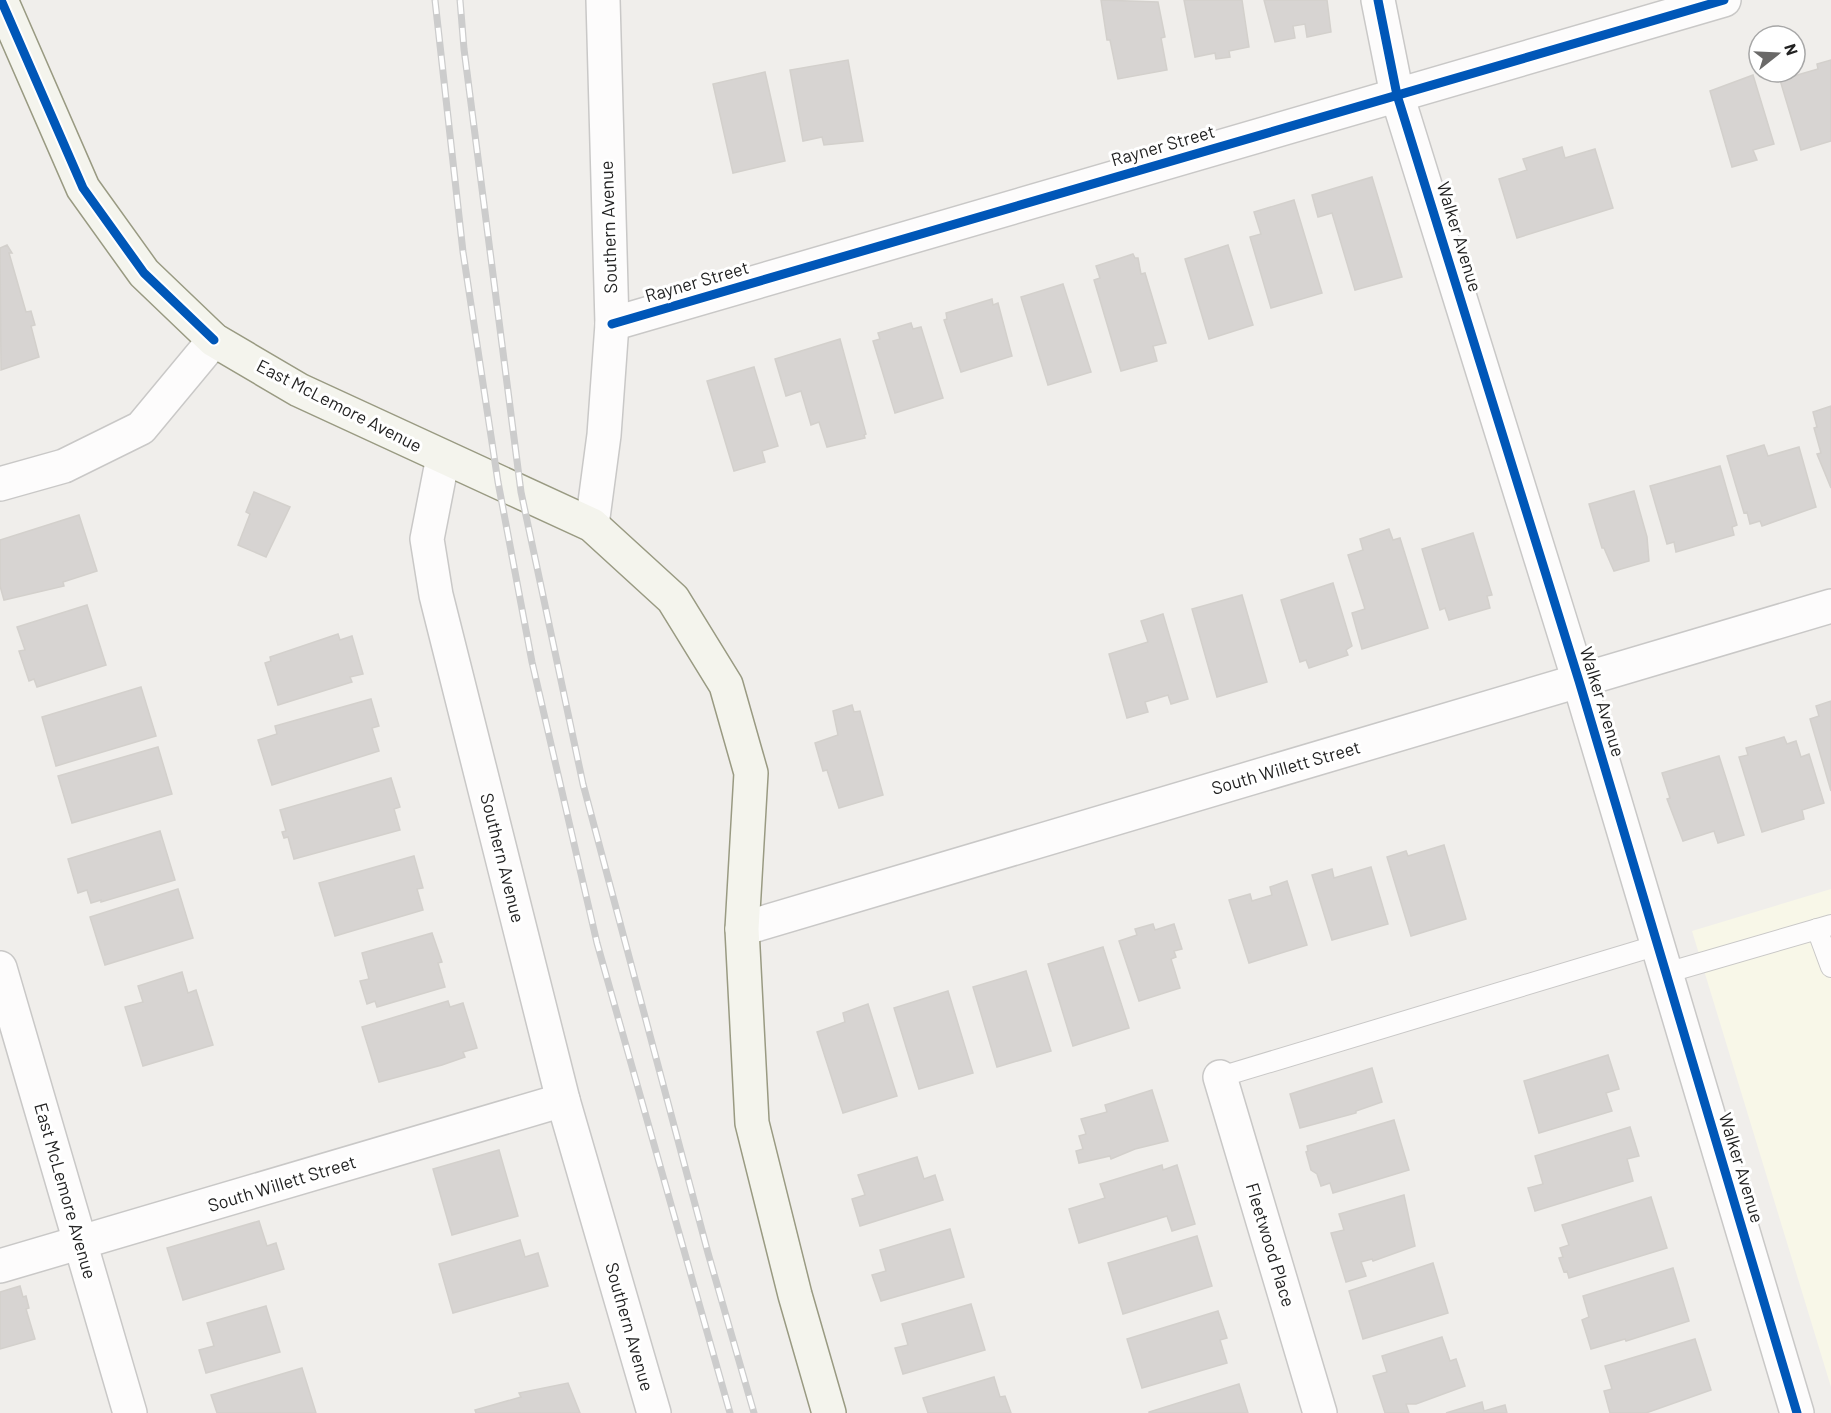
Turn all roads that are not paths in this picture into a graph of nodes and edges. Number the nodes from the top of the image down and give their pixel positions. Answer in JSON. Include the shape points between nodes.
{"nodes":[{"id":1,"x":1,"y":0,"type":"edge"},
{"id":2,"x":603,"y":0,"type":"edge"},
{"id":3,"x":1378,"y":0,"type":"edge"},
{"id":4,"x":1724,"y":0,"type":"edge"},
{"id":5,"x":1397,"y":95,"type":"junction"},
{"id":6,"x":612,"y":324,"type":"junction"},
{"id":7,"x":214,"y":340,"type":"junction"},
{"id":8,"x":443,"y":457,"type":"junction"},
{"id":9,"x":0,"y":484,"type":"edge"},
{"id":10,"x":592,"y":525,"type":"junction"},
{"id":11,"x":1831,"y":606,"type":"edge"},
{"id":12,"x":1579,"y":681,"type":"junction"},
{"id":13,"x":1824,"y":927,"type":"edge"},
{"id":14,"x":742,"y":929,"type":"junction"},
{"id":15,"x":1662,"y":959,"type":"junction"},
{"id":16,"x":1831,"y":967,"type":"edge"},
{"id":17,"x":0,"y":968,"type":"edge"},
{"id":18,"x":1220,"y":1077,"type":"joint"},
{"id":19,"x":563,"y":1100,"type":"junction"},
{"id":20,"x":80,"y":1244,"type":"junction"},
{"id":21,"x":0,"y":1266,"type":"edge"},
{"id":22,"x":130,"y":1413,"type":"edge"},
{"id":23,"x":654,"y":1413,"type":"edge"},
{"id":24,"x":829,"y":1413,"type":"edge"},
{"id":25,"x":1320,"y":1413,"type":"edge"},
{"id":26,"x":1797,"y":1413,"type":"edge"}],
"edges":[{"from":1,"to":7,"type":"main road","name":"East McLemore Avenue","via":[[83,188],[144,273]]},
{"from":2,"to":6,"type":"street","name":"Southern Avenue"},
{"from":3,"to":5,"type":"street","name":"Walker Avenue"},
{"from":4,"to":5,"type":"street","name":"Rayner Street"},
{"from":5,"to":6,"type":"street","name":"Rayner Street"},
{"from":5,"to":12,"type":"street","name":"Walker Avenue"},
{"from":6,"to":10,"type":"street","name":"Southern Avenue","via":[[604,435]]},
{"from":7,"to":8,"type":"main road","name":"East McLemore Avenue","via":[[299,390]]},
{"from":7,"to":9,"type":"street","via":[[141,428],[64,466]]},
{"from":8,"to":10,"type":"main road"},
{"from":8,"to":19,"type":"street","name":"Southern Avenue","via":[[427,539],[436,595]]},
{"from":10,"to":14,"type":"main road","via":[[673,599],[726,685],[751,773]]},
{"from":11,"to":12,"type":"street","name":"South Willett Street"},
{"from":12,"to":14,"type":"street","name":"South Willett Street"},
{"from":12,"to":15,"type":"street","name":"Walker Avenue"},
{"from":13,"to":15,"type":"lane"},
{"from":13,"to":16,"type":"lane"},
{"from":14,"to":24,"type":"main road","via":[[752,1123]]},
{"from":15,"to":18,"type":"lane"},
{"from":15,"to":26,"type":"street","name":"Walker Avenue"},
{"from":17,"to":20,"type":"street","name":"East McLemore Avenue"},
{"from":18,"to":25,"type":"street","name":"Fleetwood Place"},
{"from":19,"to":20,"type":"street","name":"South Willett Street"},
{"from":19,"to":23,"type":"street","name":"Southern Avenue"},
{"from":20,"to":21,"type":"street","name":"South Willett Street"},
{"from":20,"to":22,"type":"street","name":"East McLemore Avenue"}]}
